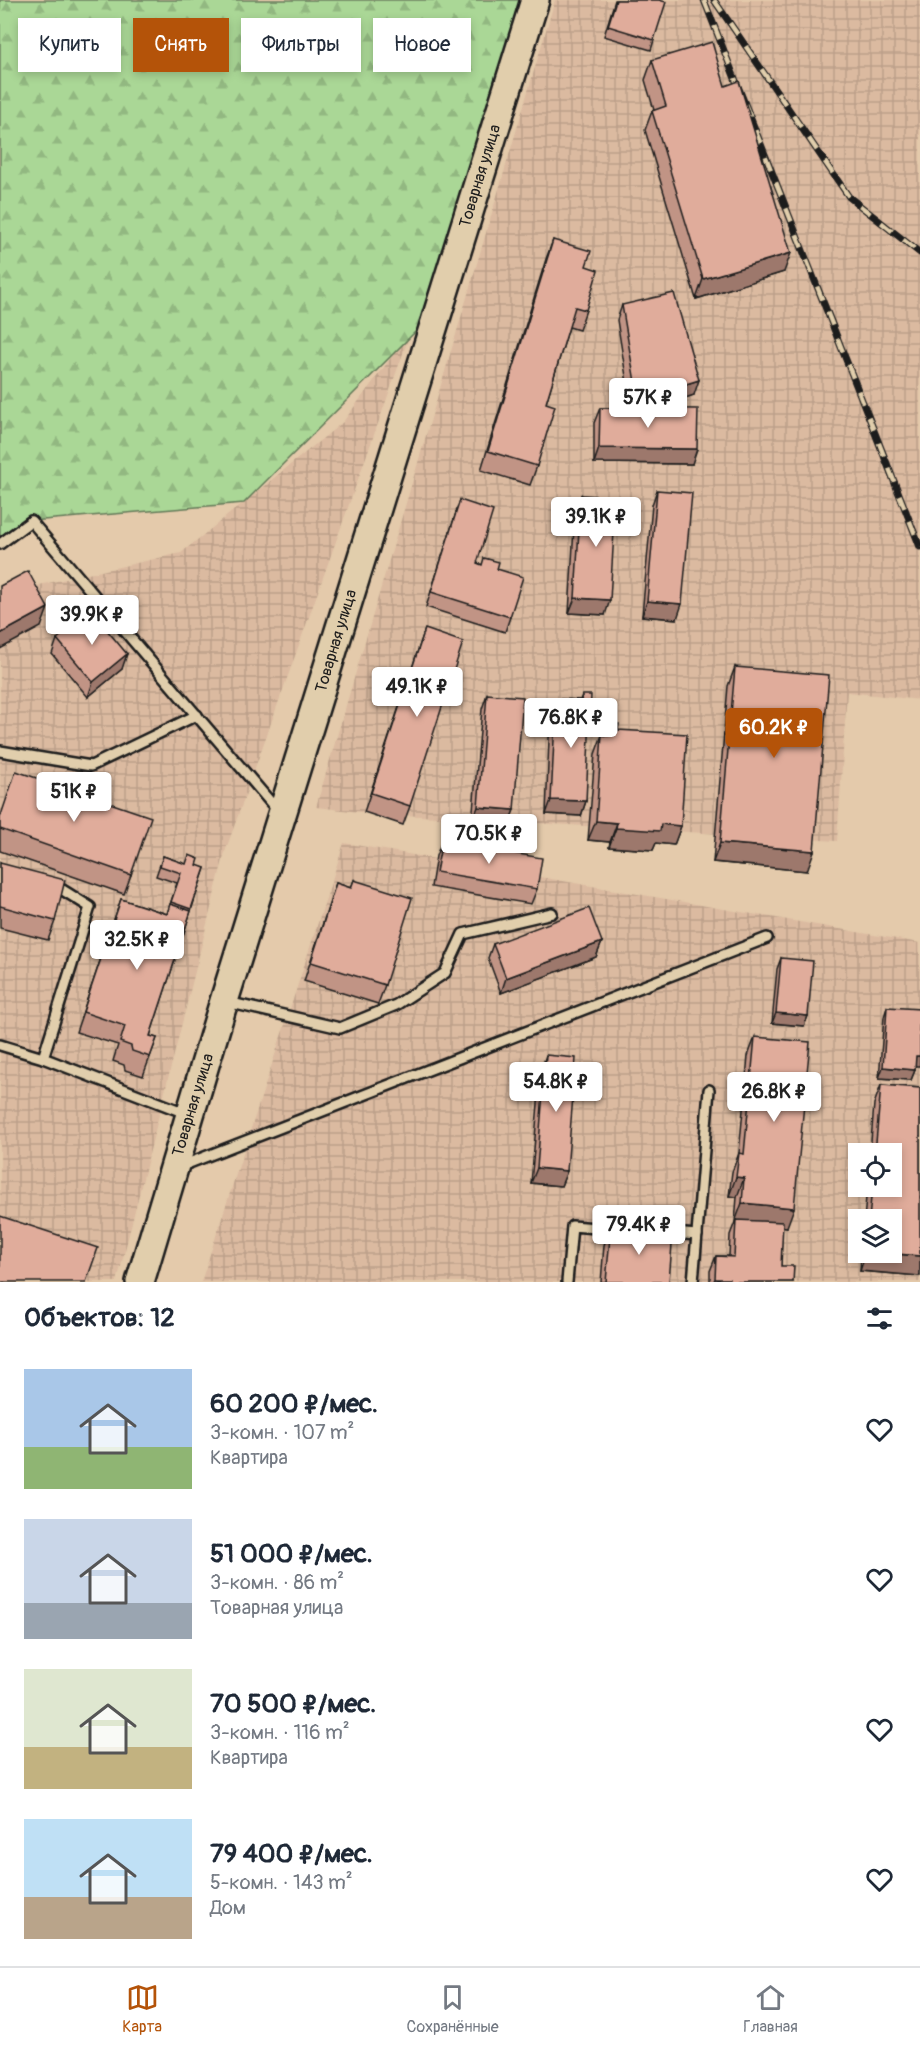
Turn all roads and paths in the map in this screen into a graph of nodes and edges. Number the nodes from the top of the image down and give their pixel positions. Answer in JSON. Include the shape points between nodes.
{"nodes":[{"id":1,"x":535,"y":0,"type":"edge"},
{"id":2,"x":0,"y":544,"type":"edge"},
{"id":3,"x":196,"y":716,"type":"junction"},
{"id":4,"x":0,"y":752,"type":"edge"},
{"id":5,"x":282,"y":816,"type":"junction"},
{"id":6,"x":42,"y":879,"type":"edge"},
{"id":7,"x":552,"y":913,"type":"dead end"},
{"id":8,"x":767,"y":938,"type":"dead end"},
{"id":9,"x":224,"y":1001,"type":"junction"},
{"id":10,"x":0,"y":1045,"type":"edge"},
{"id":11,"x":43,"y":1058,"type":"junction"},
{"id":12,"x":709,"y":1090,"type":"dead end"},
{"id":13,"x":191,"y":1115,"type":"junction"},
{"id":14,"x":174,"y":1169,"type":"junction"},
{"id":15,"x":629,"y":1230,"type":"edge"},
{"id":16,"x":651,"y":1232,"type":"edge"},
{"id":17,"x":697,"y":1235,"type":"junction"},
{"id":18,"x":140,"y":1282,"type":"edge"},
{"id":19,"x":567,"y":1282,"type":"edge"},
{"id":20,"x":693,"y":1282,"type":"edge"}],
"edges":[{"from":1,"to":5,"type":"street","name":"Товарная улица"},
{"from":2,"to":3,"type":"lane","via":[[31,521]]},
{"from":3,"to":4,"type":"lane","via":[[91,766]]},
{"from":3,"to":5,"type":"lane"},
{"from":5,"to":9,"type":"street","name":"Товарная улица"},
{"from":6,"to":11,"type":"lane","via":[[90,907]]},
{"from":7,"to":9,"type":"lane","via":[[464,934],[445,973],[396,1005],[340,1028]]},
{"from":8,"to":14,"type":"lane"},
{"from":9,"to":13,"type":"street","name":"Товарная улица"},
{"from":10,"to":11,"type":"lane"},
{"from":11,"to":13,"type":"lane"},
{"from":12,"to":17,"type":"lane"},
{"from":13,"to":14,"type":"street","name":"Товарная улица"},
{"from":14,"to":18,"type":"street","name":"Товарная улица"},
{"from":15,"to":19,"type":"lane","via":[[572,1226]]},
{"from":16,"to":17,"type":"lane"},
{"from":17,"to":20,"type":"lane"}]}
